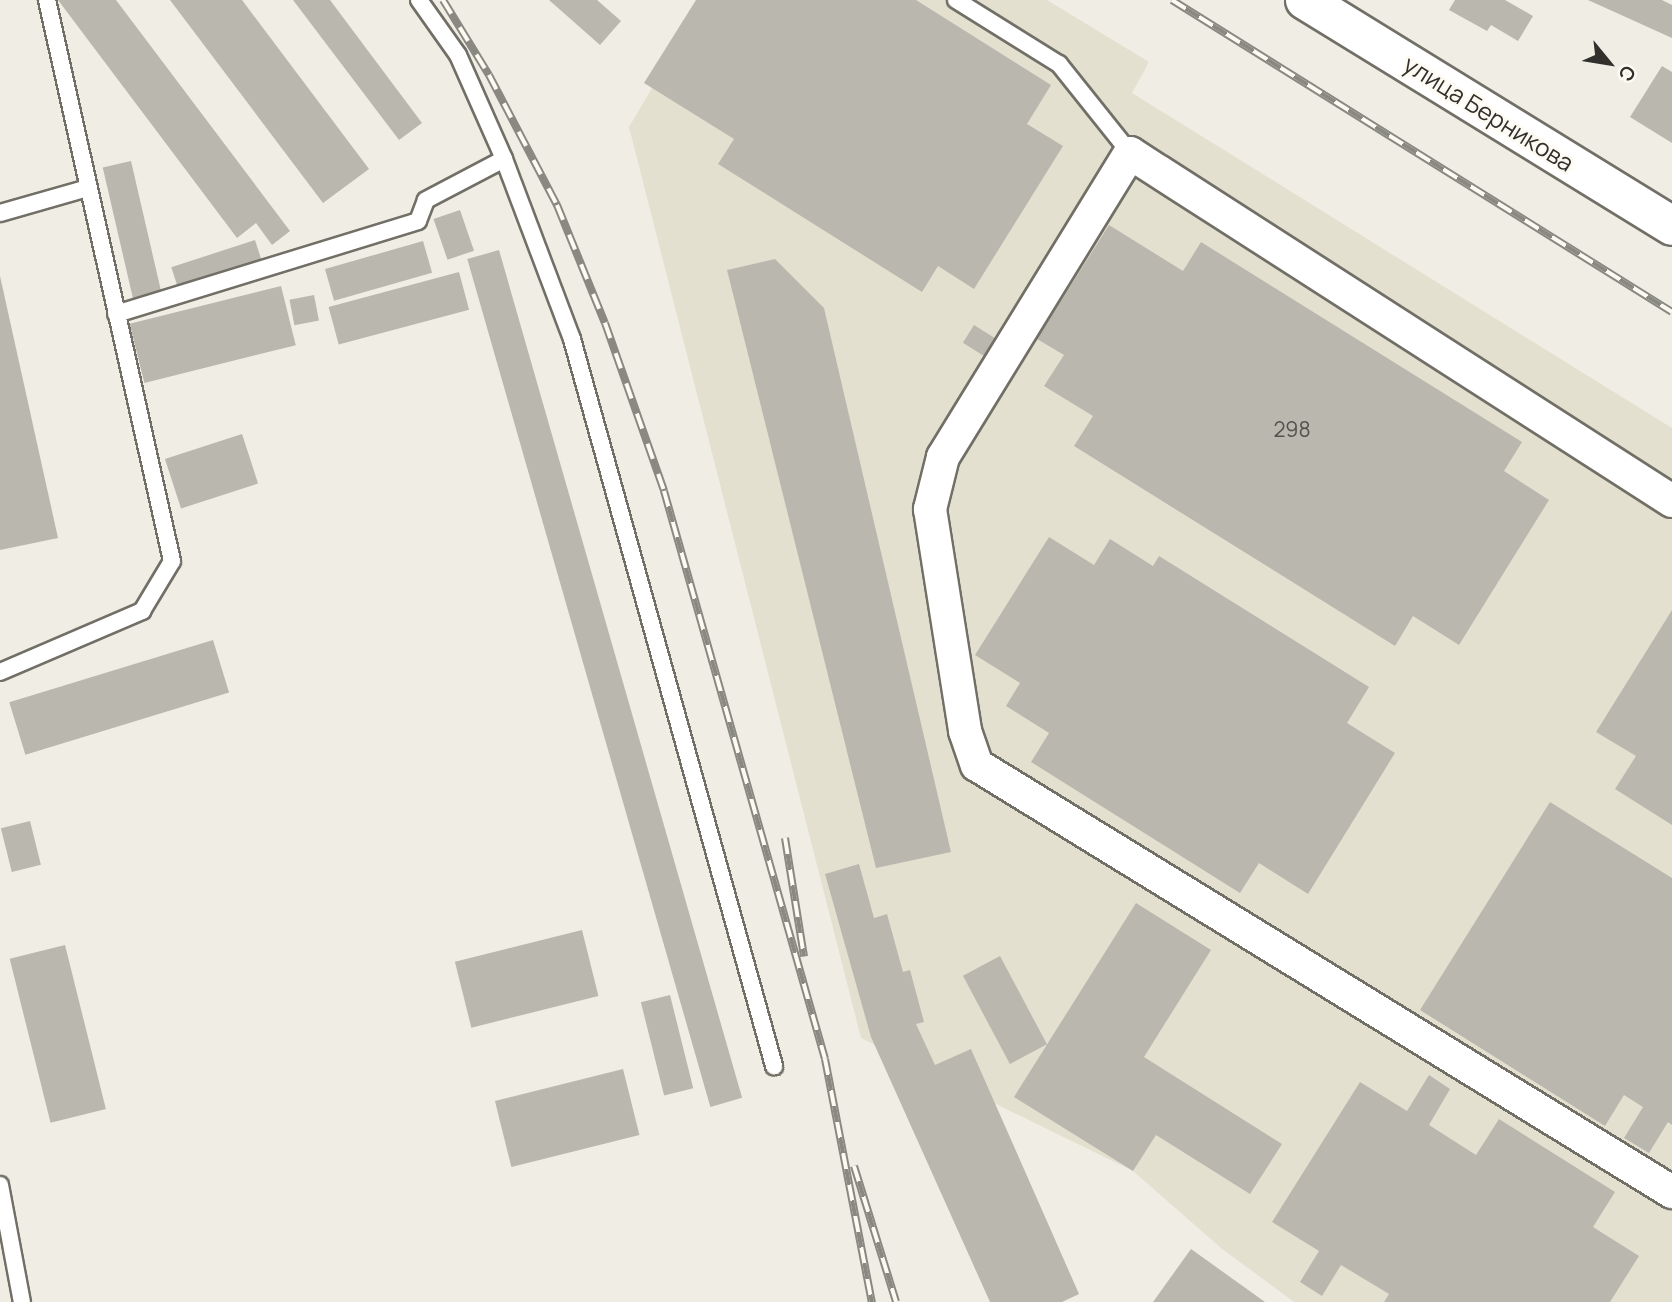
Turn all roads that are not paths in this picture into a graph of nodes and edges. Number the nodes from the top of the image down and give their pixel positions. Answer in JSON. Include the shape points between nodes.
{"nodes":[{"id":1,"x":47,"y":0,"type":"edge"},
{"id":2,"x":419,"y":0,"type":"edge"},
{"id":3,"x":956,"y":0,"type":"edge"},
{"id":4,"x":1305,"y":0,"type":"edge"},
{"id":5,"x":1130,"y":153,"type":"junction"},
{"id":6,"x":504,"y":159,"type":"junction"},
{"id":7,"x":89,"y":188,"type":"junction"},
{"id":8,"x":0,"y":213,"type":"edge"},
{"id":9,"x":1672,"y":226,"type":"edge"},
{"id":10,"x":116,"y":314,"type":"junction"},
{"id":11,"x":1672,"y":501,"type":"edge"},
{"id":12,"x":0,"y":672,"type":"edge"},
{"id":13,"x":774,"y":1066,"type":"dead end"},
{"id":14,"x":0,"y":1185,"type":"edge"},
{"id":15,"x":1672,"y":1192,"type":"edge"},
{"id":16,"x":22,"y":1302,"type":"edge"}],
"edges":[{"from":1,"to":7,"type":"lane"},
{"from":2,"to":6,"type":"lane","via":[[458,55]]},
{"from":3,"to":5,"type":"lane","via":[[1059,64]]},
{"from":4,"to":9,"type":"main road","name":"улица Берникова"},
{"from":5,"to":11,"type":"street"},
{"from":5,"to":15,"type":"street","via":[[943,457],[930,509],[965,731],[977,765]]},
{"from":6,"to":10,"type":"lane","via":[[426,200],[418,221]]},
{"from":6,"to":13,"type":"lane","via":[[572,339]]},
{"from":7,"to":8,"type":"lane"},
{"from":7,"to":10,"type":"lane"},
{"from":10,"to":12,"type":"lane","via":[[172,561],[142,611]]},
{"from":14,"to":16,"type":"lane"}]}
